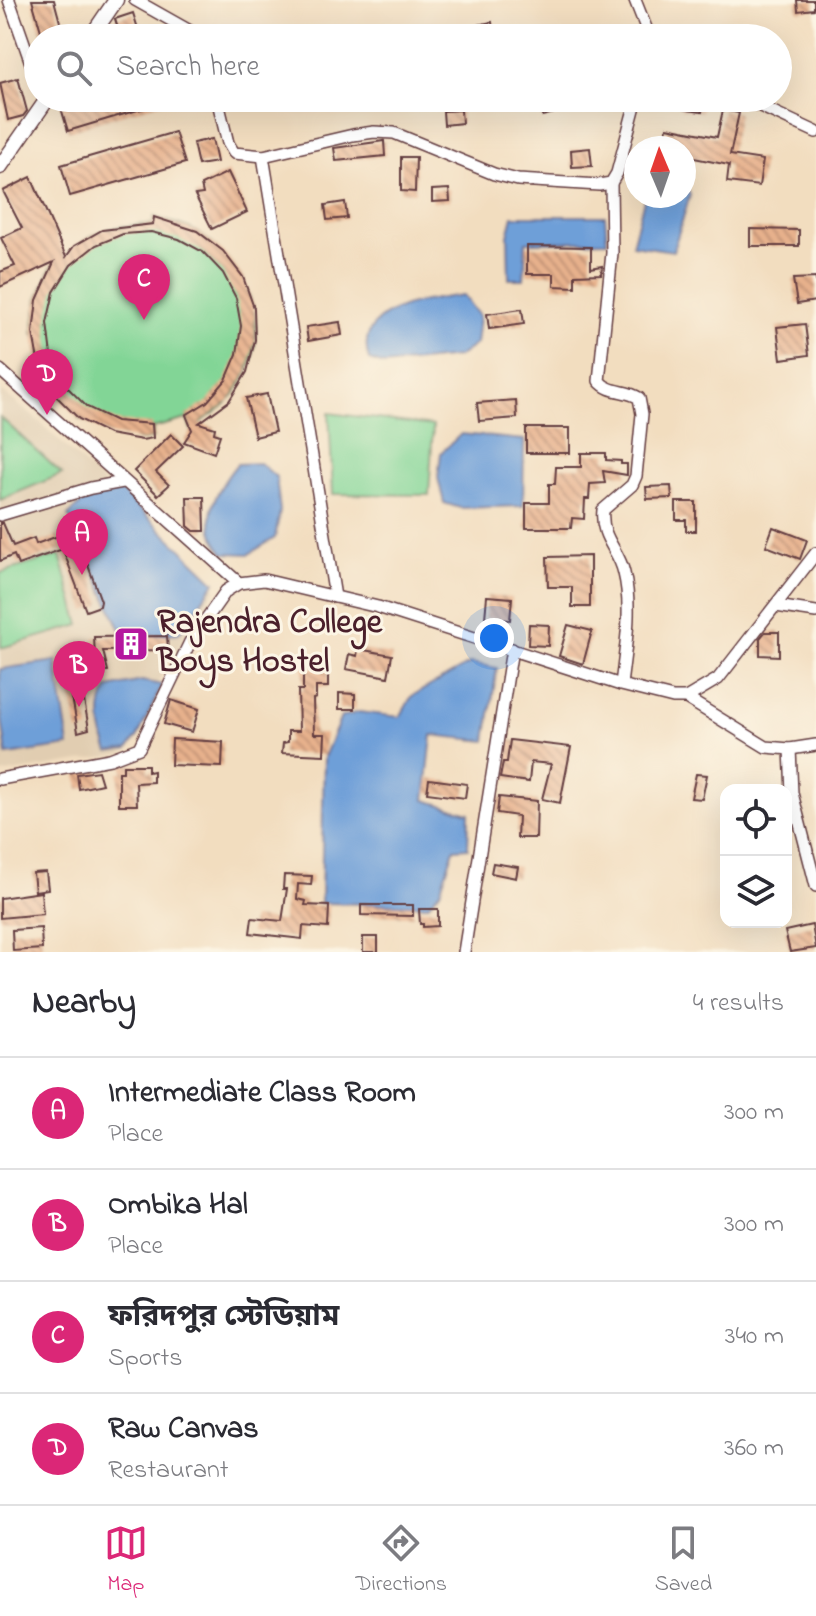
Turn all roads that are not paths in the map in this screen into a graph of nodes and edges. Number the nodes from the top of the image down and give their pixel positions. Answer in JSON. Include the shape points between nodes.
{"nodes":[{"id":1,"x":9,"y":0,"type":"edge"},
{"id":2,"x":116,"y":0,"type":"edge"},
{"id":3,"x":135,"y":0,"type":"edge"},
{"id":4,"x":635,"y":0,"type":"edge"},
{"id":5,"x":100,"y":24,"type":"edge"},
{"id":6,"x":178,"y":24,"type":"edge"},
{"id":7,"x":644,"y":24,"type":"edge"},
{"id":8,"x":24,"y":43,"type":"edge"},
{"id":9,"x":37,"y":112,"type":"edge"},
{"id":10,"x":220,"y":112,"type":"edge"},
{"id":11,"x":633,"y":112,"type":"edge"},
{"id":12,"x":773,"y":112,"type":"edge"},
{"id":13,"x":816,"y":132,"type":"edge"},
{"id":14,"x":263,"y":156,"type":"junction"},
{"id":15,"x":0,"y":167,"type":"edge"},
{"id":16,"x":611,"y":183,"type":"junction"},
{"id":17,"x":0,"y":370,"type":"edge"},
{"id":18,"x":123,"y":482,"type":"junction"},
{"id":19,"x":0,"y":515,"type":"edge"},
{"id":20,"x":816,"y":553,"type":"edge"},
{"id":21,"x":239,"y":583,"type":"junction"},
{"id":22,"x":335,"y":597,"type":"junction"},
{"id":23,"x":776,"y":606,"type":"junction"},
{"id":24,"x":816,"y":612,"type":"edge"},
{"id":25,"x":512,"y":649,"type":"junction"},
{"id":26,"x":621,"y":685,"type":"junction"},
{"id":27,"x":686,"y":698,"type":"junction"},
{"id":28,"x":816,"y":745,"type":"edge"},
{"id":29,"x":790,"y":749,"type":"junction"},
{"id":30,"x":0,"y":779,"type":"edge"},
{"id":31,"x":816,"y":886,"type":"edge"},
{"id":32,"x":464,"y":952,"type":"edge"}],
"edges":[{"from":1,"to":8,"type":"street"},
{"from":2,"to":5,"type":"street"},
{"from":3,"to":6,"type":"street"},
{"from":4,"to":7,"type":"street"},
{"from":9,"to":15,"type":"street"},
{"from":10,"to":14,"type":"street","via":[[234,153]]},
{"from":11,"to":16,"type":"street"},
{"from":12,"to":13,"type":"street"},
{"from":14,"to":16,"type":"street","via":[[353,135],[394,133],[518,180]]},
{"from":14,"to":22,"type":"street"},
{"from":16,"to":26,"type":"street","via":[[612,253],[599,381],[605,388],[639,398],[642,414],[636,476],[603,510],[608,543],[624,571],[628,617]]},
{"from":17,"to":18,"type":"street"},
{"from":18,"to":19,"type":"street"},
{"from":18,"to":21,"type":"street"},
{"from":20,"to":23,"type":"street"},
{"from":21,"to":22,"type":"street","via":[[264,580]]},
{"from":21,"to":30,"type":"street","via":[[226,591],[190,642],[139,748],[110,759]]},
{"from":22,"to":25,"type":"street"},
{"from":23,"to":24,"type":"street"},
{"from":23,"to":27,"type":"street","via":[[718,679]]},
{"from":25,"to":26,"type":"street"},
{"from":25,"to":32,"type":"street"},
{"from":26,"to":27,"type":"street"},
{"from":27,"to":29,"type":"street","via":[[766,747]]},
{"from":28,"to":29,"type":"street"},
{"from":29,"to":31,"type":"street","via":[[792,793]]}]}
